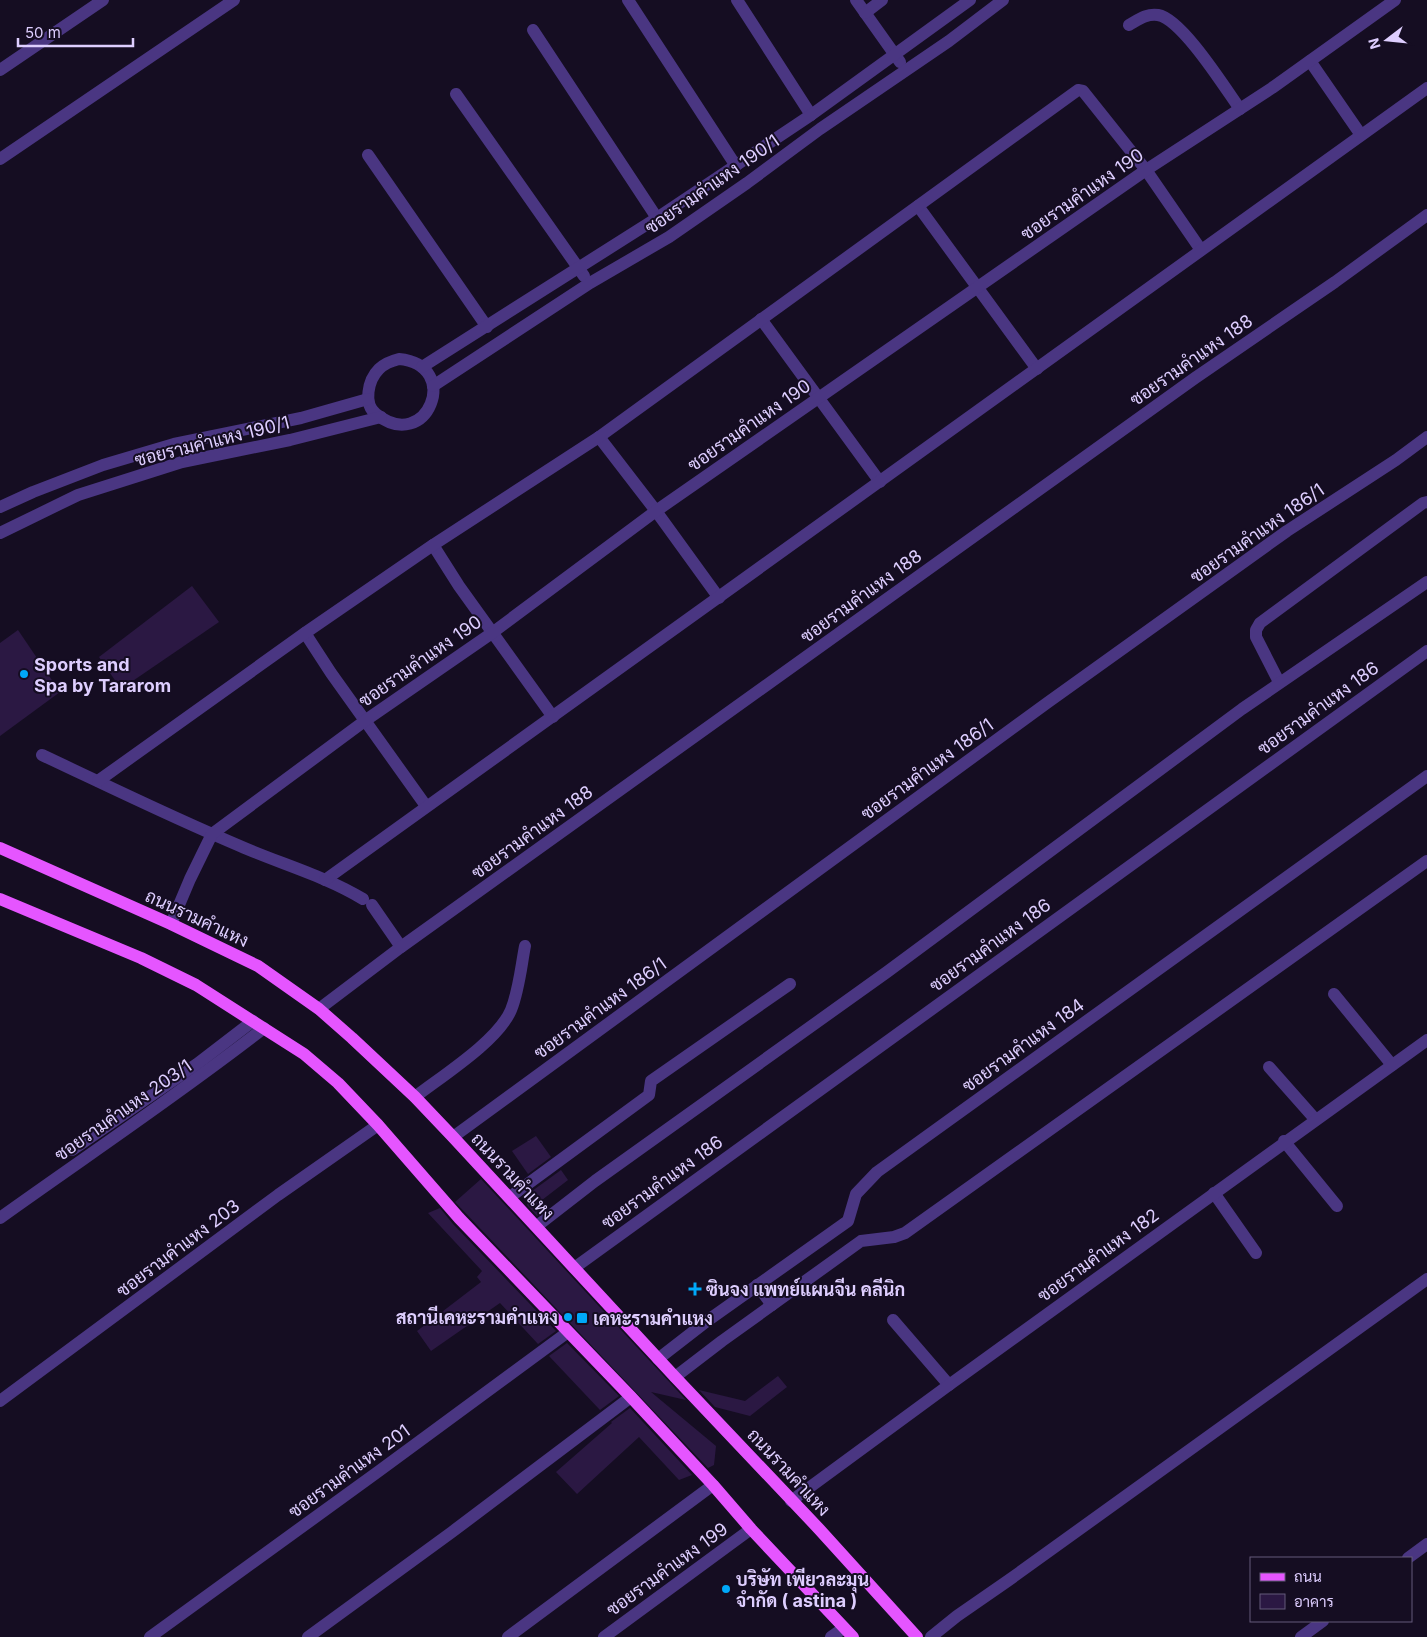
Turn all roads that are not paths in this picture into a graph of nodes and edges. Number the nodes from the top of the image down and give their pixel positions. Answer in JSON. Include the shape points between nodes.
{"nodes":[{"id":1,"x":103,"y":0,"type":"edge"},
{"id":2,"x":234,"y":0,"type":"edge"},
{"id":3,"x":628,"y":0,"type":"edge"},
{"id":4,"x":737,"y":0,"type":"edge"},
{"id":5,"x":856,"y":0,"type":"edge"},
{"id":6,"x":882,"y":0,"type":"edge"},
{"id":7,"x":970,"y":0,"type":"edge"},
{"id":8,"x":1003,"y":0,"type":"edge"},
{"id":9,"x":1395,"y":0,"type":"edge"},
{"id":10,"x":865,"y":13,"type":"junction"},
{"id":11,"x":1130,"y":25,"type":"dead end"},
{"id":12,"x":532,"y":30,"type":"dead end"},
{"id":13,"x":895,"y":55,"type":"junction"},
{"id":14,"x":1310,"y":61,"type":"junction"},
{"id":15,"x":0,"y":70,"type":"edge"},
{"id":16,"x":906,"y":70,"type":"junction"},
{"id":17,"x":1427,"y":88,"type":"edge"},
{"id":18,"x":456,"y":94,"type":"dead end"},
{"id":19,"x":1240,"y":109,"type":"junction"},
{"id":20,"x":811,"y":116,"type":"junction"},
{"id":21,"x":1361,"y":135,"type":"junction"},
{"id":22,"x":368,"y":155,"type":"dead end"},
{"id":23,"x":0,"y":159,"type":"edge"},
{"id":24,"x":736,"y":166,"type":"junction"},
{"id":25,"x":1146,"y":170,"type":"junction"},
{"id":26,"x":918,"y":206,"type":"junction"},
{"id":27,"x":1427,"y":216,"type":"edge"},
{"id":28,"x":657,"y":218,"type":"junction"},
{"id":29,"x":1202,"y":250,"type":"junction"},
{"id":30,"x":579,"y":268,"type":"junction"},
{"id":31,"x":590,"y":283,"type":"junction"},
{"id":32,"x":978,"y":287,"type":"junction"},
{"id":33,"x":761,"y":319,"type":"junction"},
{"id":34,"x":487,"y":327,"type":"junction"},
{"id":35,"x":422,"y":367,"type":"junction"},
{"id":36,"x":1037,"y":369,"type":"junction"},
{"id":37,"x":433,"y":386,"type":"junction"},
{"id":38,"x":818,"y":398,"type":"junction"},
{"id":39,"x":368,"y":399,"type":"junction"},
{"id":40,"x":381,"y":417,"type":"junction"},
{"id":41,"x":235,"y":431,"type":"junction"},
{"id":42,"x":599,"y":436,"type":"junction"},
{"id":43,"x":1427,"y":437,"type":"edge"},
{"id":44,"x":240,"y":449,"type":"junction"},
{"id":45,"x":880,"y":482,"type":"junction"},
{"id":46,"x":1427,"y":502,"type":"edge"},
{"id":47,"x":0,"y":506,"type":"edge"},
{"id":48,"x":656,"y":511,"type":"junction"},
{"id":49,"x":0,"y":533,"type":"edge"},
{"id":50,"x":433,"y":545,"type":"junction"},
{"id":51,"x":1427,"y":582,"type":"edge"},
{"id":52,"x":719,"y":598,"type":"junction"},
{"id":53,"x":305,"y":633,"type":"junction"},
{"id":54,"x":492,"y":633,"type":"junction"},
{"id":55,"x":1427,"y":650,"type":"edge"},
{"id":56,"x":1279,"y":682,"type":"junction"},
{"id":57,"x":553,"y":717,"type":"junction"},
{"id":58,"x":366,"y":720,"type":"junction"},
{"id":59,"x":42,"y":755,"type":"dead end"},
{"id":60,"x":1427,"y":776,"type":"edge"},
{"id":61,"x":98,"y":781,"type":"junction"},
{"id":62,"x":426,"y":806,"type":"junction"},
{"id":63,"x":212,"y":834,"type":"junction"},
{"id":64,"x":0,"y":848,"type":"edge"},
{"id":65,"x":1427,"y":861,"type":"edge"},
{"id":66,"x":325,"y":880,"type":"junction"},
{"id":67,"x":0,"y":899,"type":"edge"},
{"id":68,"x":171,"y":924,"type":"junction"},
{"id":69,"x":525,"y":946,"type":"dead end"},
{"id":70,"x":402,"y":947,"type":"junction"},
{"id":71,"x":790,"y":984,"type":"dead end"},
{"id":72,"x":1334,"y":994,"type":"dead end"},
{"id":73,"x":319,"y":1009,"type":"junction"},
{"id":74,"x":253,"y":1021,"type":"junction"},
{"id":75,"x":264,"y":1028,"type":"junction"},
{"id":76,"x":1427,"y":1040,"type":"edge"},
{"id":77,"x":1392,"y":1065,"type":"junction"},
{"id":78,"x":1269,"y":1067,"type":"dead end"},
{"id":79,"x":201,"y":1069,"type":"junction"},
{"id":80,"x":415,"y":1098,"type":"junction"},
{"id":81,"x":1315,"y":1119,"type":"junction"},
{"id":82,"x":378,"y":1125,"type":"junction"},
{"id":83,"x":453,"y":1137,"type":"junction"},
{"id":84,"x":1284,"y":1141,"type":"junction"},
{"id":85,"x":72,"y":1150,"type":"dead end"},
{"id":86,"x":1214,"y":1193,"type":"junction"},
{"id":87,"x":510,"y":1197,"type":"junction"},
{"id":88,"x":1337,"y":1206,"type":"dead end"},
{"id":89,"x":0,"y":1218,"type":"edge"},
{"id":90,"x":848,"y":1221,"type":"junction"},
{"id":91,"x":537,"y":1226,"type":"junction"},
{"id":92,"x":861,"y":1240,"type":"junction"},
{"id":93,"x":1256,"y":1253,"type":"dead end"},
{"id":94,"x":574,"y":1268,"type":"junction"},
{"id":95,"x":1427,"y":1279,"type":"edge"},
{"id":96,"x":757,"y":1285,"type":"junction"},
{"id":97,"x":772,"y":1305,"type":"junction"},
{"id":98,"x":893,"y":1320,"type":"dead end"},
{"id":99,"x":568,"y":1332,"type":"junction"},
{"id":100,"x":658,"y":1359,"type":"junction"},
{"id":101,"x":675,"y":1377,"type":"junction"},
{"id":102,"x":949,"y":1384,"type":"junction"},
{"id":103,"x":631,"y":1397,"type":"junction"},
{"id":104,"x":0,"y":1401,"type":"edge"},
{"id":105,"x":713,"y":1485,"type":"junction"},
{"id":106,"x":791,"y":1501,"type":"junction"},
{"id":107,"x":751,"y":1528,"type":"junction"},
{"id":108,"x":1427,"y":1544,"type":"edge"},
{"id":109,"x":1409,"y":1557,"type":"edge"},
{"id":110,"x":1322,"y":1622,"type":"edge"},
{"id":111,"x":849,"y":1632,"type":"edge"},
{"id":112,"x":150,"y":1637,"type":"edge"},
{"id":113,"x":308,"y":1637,"type":"edge"},
{"id":114,"x":508,"y":1637,"type":"edge"},
{"id":115,"x":604,"y":1637,"type":"edge"},
{"id":116,"x":832,"y":1637,"type":"edge"},
{"id":117,"x":917,"y":1637,"type":"edge"},
{"id":118,"x":931,"y":1637,"type":"edge"},
{"id":119,"x":1301,"y":1637,"type":"edge"}],
"edges":[{"from":1,"to":15,"type":"street"},
{"from":2,"to":23,"type":"street"},
{"from":3,"to":24,"type":"street"},
{"from":4,"to":20,"type":"street"},
{"from":5,"to":10,"type":"street"},
{"from":6,"to":10,"type":"street"},
{"from":7,"to":13,"type":"street","name":"ซอยรามคำแหง 190/1"},
{"from":8,"to":16,"type":"street","name":"ซอยรามคำแหง 190/1"},
{"from":9,"to":14,"type":"street","name":"ซอยรามคำแหง 190"},
{"from":10,"to":13,"type":"street"},
{"from":11,"to":19,"type":"street","via":[[1146,15],[1164,17],[1200,51]]},
{"from":12,"to":28,"type":"street"},
{"from":13,"to":16,"type":"street"},
{"from":13,"to":20,"type":"street","name":"ซอยรามคำแหง 190/1"},
{"from":14,"to":19,"type":"street","name":"ซอยรามคำแหง 190"},
{"from":14,"to":21,"type":"street"},
{"from":16,"to":31,"type":"street","name":"ซอยรามคำแหง 190/1","via":[[670,237]]},
{"from":17,"to":21,"type":"street"},
{"from":18,"to":30,"type":"street"},
{"from":19,"to":25,"type":"street","name":"ซอยรามคำแหง 190"},
{"from":20,"to":24,"type":"street","name":"ซอยรามคำแหง 190/1"},
{"from":21,"to":29,"type":"street"},
{"from":22,"to":34,"type":"street"},
{"from":24,"to":28,"type":"street","name":"ซอยรามคำแหง 190/1"},
{"from":25,"to":26,"type":"street","via":[[1083,91],[1078,90]]},
{"from":25,"to":29,"type":"street"},
{"from":25,"to":32,"type":"street","name":"ซอยรามคำแหง 190"},
{"from":26,"to":32,"type":"street"},
{"from":26,"to":33,"type":"street"},
{"from":27,"to":70,"type":"street","name":"ซอยรามคำแหง 188","via":[[1186,384]]},
{"from":28,"to":30,"type":"street","name":"ซอยรามคำแหง 190/1"},
{"from":29,"to":36,"type":"street"},
{"from":30,"to":31,"type":"street"},
{"from":30,"to":34,"type":"street","name":"ซอยรามคำแหง 190/1"},
{"from":31,"to":37,"type":"street","name":"ซอยรามคำแหง 190/1"},
{"from":32,"to":36,"type":"street"},
{"from":32,"to":38,"type":"street","name":"ซอยรามคำแหง 190"},
{"from":33,"to":38,"type":"street"},
{"from":33,"to":42,"type":"street"},
{"from":34,"to":35,"type":"street","name":"ซอยรามคำแหง 190/1"},
{"from":35,"to":37,"type":"street"},
{"from":35,"to":39,"type":"street","via":[[399,359],[384,364],[373,376]]},
{"from":36,"to":45,"type":"street"},
{"from":37,"to":40,"type":"street","via":[[431,405],[418,420],[399,425]]},
{"from":38,"to":45,"type":"street"},
{"from":38,"to":48,"type":"street","name":"ซอยรามคำแหง 190"},
{"from":39,"to":40,"type":"street","via":[[373,411]]},
{"from":39,"to":41,"type":"street","name":"ซอยรามคำแหง 190/1","via":[[301,418]]},
{"from":40,"to":44,"type":"street","name":"ซอยรามคำแหง 190/1"},
{"from":41,"to":44,"type":"street"},
{"from":41,"to":47,"type":"street","name":"ซอยรามคำแหง 190/1","via":[[174,444],[103,465]]},
{"from":42,"to":48,"type":"street"},
{"from":42,"to":50,"type":"street"},
{"from":43,"to":83,"type":"street","name":"ซอยรามคำแหง 186/1","via":[[1287,532],[1063,692]]},
{"from":44,"to":49,"type":"street","name":"ซอยรามคำแหง 190/1","via":[[182,462],[78,495]]},
{"from":45,"to":52,"type":"street"},
{"from":46,"to":56,"type":"street","via":[[1260,623],[1256,637]]},
{"from":48,"to":52,"type":"street"},
{"from":48,"to":54,"type":"street","name":"ซอยรามคำแหง 190"},
{"from":50,"to":53,"type":"street"},
{"from":50,"to":54,"type":"street"},
{"from":51,"to":56,"type":"street"},
{"from":52,"to":57,"type":"street"},
{"from":53,"to":58,"type":"street"},
{"from":53,"to":61,"type":"street"},
{"from":54,"to":57,"type":"street"},
{"from":54,"to":58,"type":"street","name":"ซอยรามคำแหง 190"},
{"from":55,"to":94,"type":"street","name":"ซอยรามคำแหง 186"},
{"from":56,"to":91,"type":"street"},
{"from":57,"to":62,"type":"street"},
{"from":58,"to":62,"type":"street"},
{"from":58,"to":63,"type":"street","name":"ซอยรามคำแหง 190"},
{"from":59,"to":61,"type":"street"},
{"from":60,"to":90,"type":"street","name":"ซอยรามคำแหง 184","via":[[877,1172],[856,1194]]},
{"from":61,"to":63,"type":"street"},
{"from":62,"to":66,"type":"street"},
{"from":63,"to":66,"type":"street"},
{"from":63,"to":68,"type":"street","name":"ซอยรามคำแหง 190"},
{"from":64,"to":68,"type":"main road","name":"ถนนรามคำแหง"},
{"from":65,"to":92,"type":"street","via":[[905,1233]]},
{"from":66,"to":70,"type":"street","via":[[367,902]]},
{"from":67,"to":74,"type":"main road","via":[[141,958],[196,985]]},
{"from":68,"to":73,"type":"main road","name":"ถนนรามคำแหง","via":[[258,966]]},
{"from":69,"to":80,"type":"street","via":[[510,1011],[498,1030]]},
{"from":70,"to":73,"type":"street","name":"ซอยรามคำแหง 188"},
{"from":71,"to":87,"type":"street","via":[[651,1081],[649,1095]]},
{"from":72,"to":77,"type":"street"},
{"from":73,"to":80,"type":"main road","name":"ถนนรามคำแหง"},
{"from":74,"to":75,"type":"main road"},
{"from":74,"to":79,"type":"street","name":"ซอยรามคำแหง 203/1"},
{"from":75,"to":79,"type":"street","name":"ซอยรามคำแหง 203/1"},
{"from":75,"to":82,"type":"main road","via":[[304,1054],[338,1083]]},
{"from":76,"to":77,"type":"street","name":"ซอยรามคำแหง 182"},
{"from":77,"to":81,"type":"street","name":"ซอยรามคำแหง 182"},
{"from":78,"to":81,"type":"street"},
{"from":79,"to":85,"type":"street","name":"ซอยรามคำแหง 203/1"},
{"from":79,"to":89,"type":"street","name":"ซอยรามคำแหง 203/1"},
{"from":80,"to":83,"type":"main road","name":"ถนนรามคำแหง"},
{"from":81,"to":84,"type":"street","name":"ซอยรามคำแหง 182"},
{"from":82,"to":99,"type":"main road","via":[[459,1218]]},
{"from":82,"to":104,"type":"street","name":"ซอยรามคำแหง 203"},
{"from":83,"to":87,"type":"main road","name":"ถนนรามคำแหง"},
{"from":84,"to":86,"type":"street","name":"ซอยรามคำแหง 182"},
{"from":84,"to":88,"type":"street"},
{"from":86,"to":93,"type":"street"},
{"from":86,"to":102,"type":"street","name":"ซอยรามคำแหง 182"},
{"from":87,"to":91,"type":"main road","name":"ถนนรามคำแหง"},
{"from":90,"to":92,"type":"street"},
{"from":90,"to":96,"type":"street"},
{"from":91,"to":94,"type":"main road","name":"ถนนรามคำแหง"},
{"from":92,"to":97,"type":"street"},
{"from":94,"to":100,"type":"main road","name":"ถนนรามคำแหง"},
{"from":95,"to":118,"type":"street"},
{"from":96,"to":97,"type":"street"},
{"from":96,"to":100,"type":"street"},
{"from":97,"to":101,"type":"street"},
{"from":98,"to":102,"type":"street"},
{"from":99,"to":103,"type":"main road"},
{"from":99,"to":112,"type":"street","name":"ซอยรามคำแหง 201"},
{"from":100,"to":101,"type":"main road","name":"ถนนรามคำแหง"},
{"from":101,"to":106,"type":"main road","name":"ถนนรามคำแหง"},
{"from":102,"to":106,"type":"street","name":"ซอยรามคำแหง 182"},
{"from":103,"to":105,"type":"main road"},
{"from":103,"to":113,"type":"street"},
{"from":105,"to":107,"type":"main road"},
{"from":105,"to":114,"type":"street"},
{"from":106,"to":117,"type":"main road","name":"ถนนรามคำแหง"},
{"from":107,"to":111,"type":"main road"},
{"from":107,"to":115,"type":"street","name":"ซอยรามคำแหง 199"},
{"from":108,"to":109,"type":"street"},
{"from":110,"to":119,"type":"street"},
{"from":111,"to":116,"type":"street"}]}
